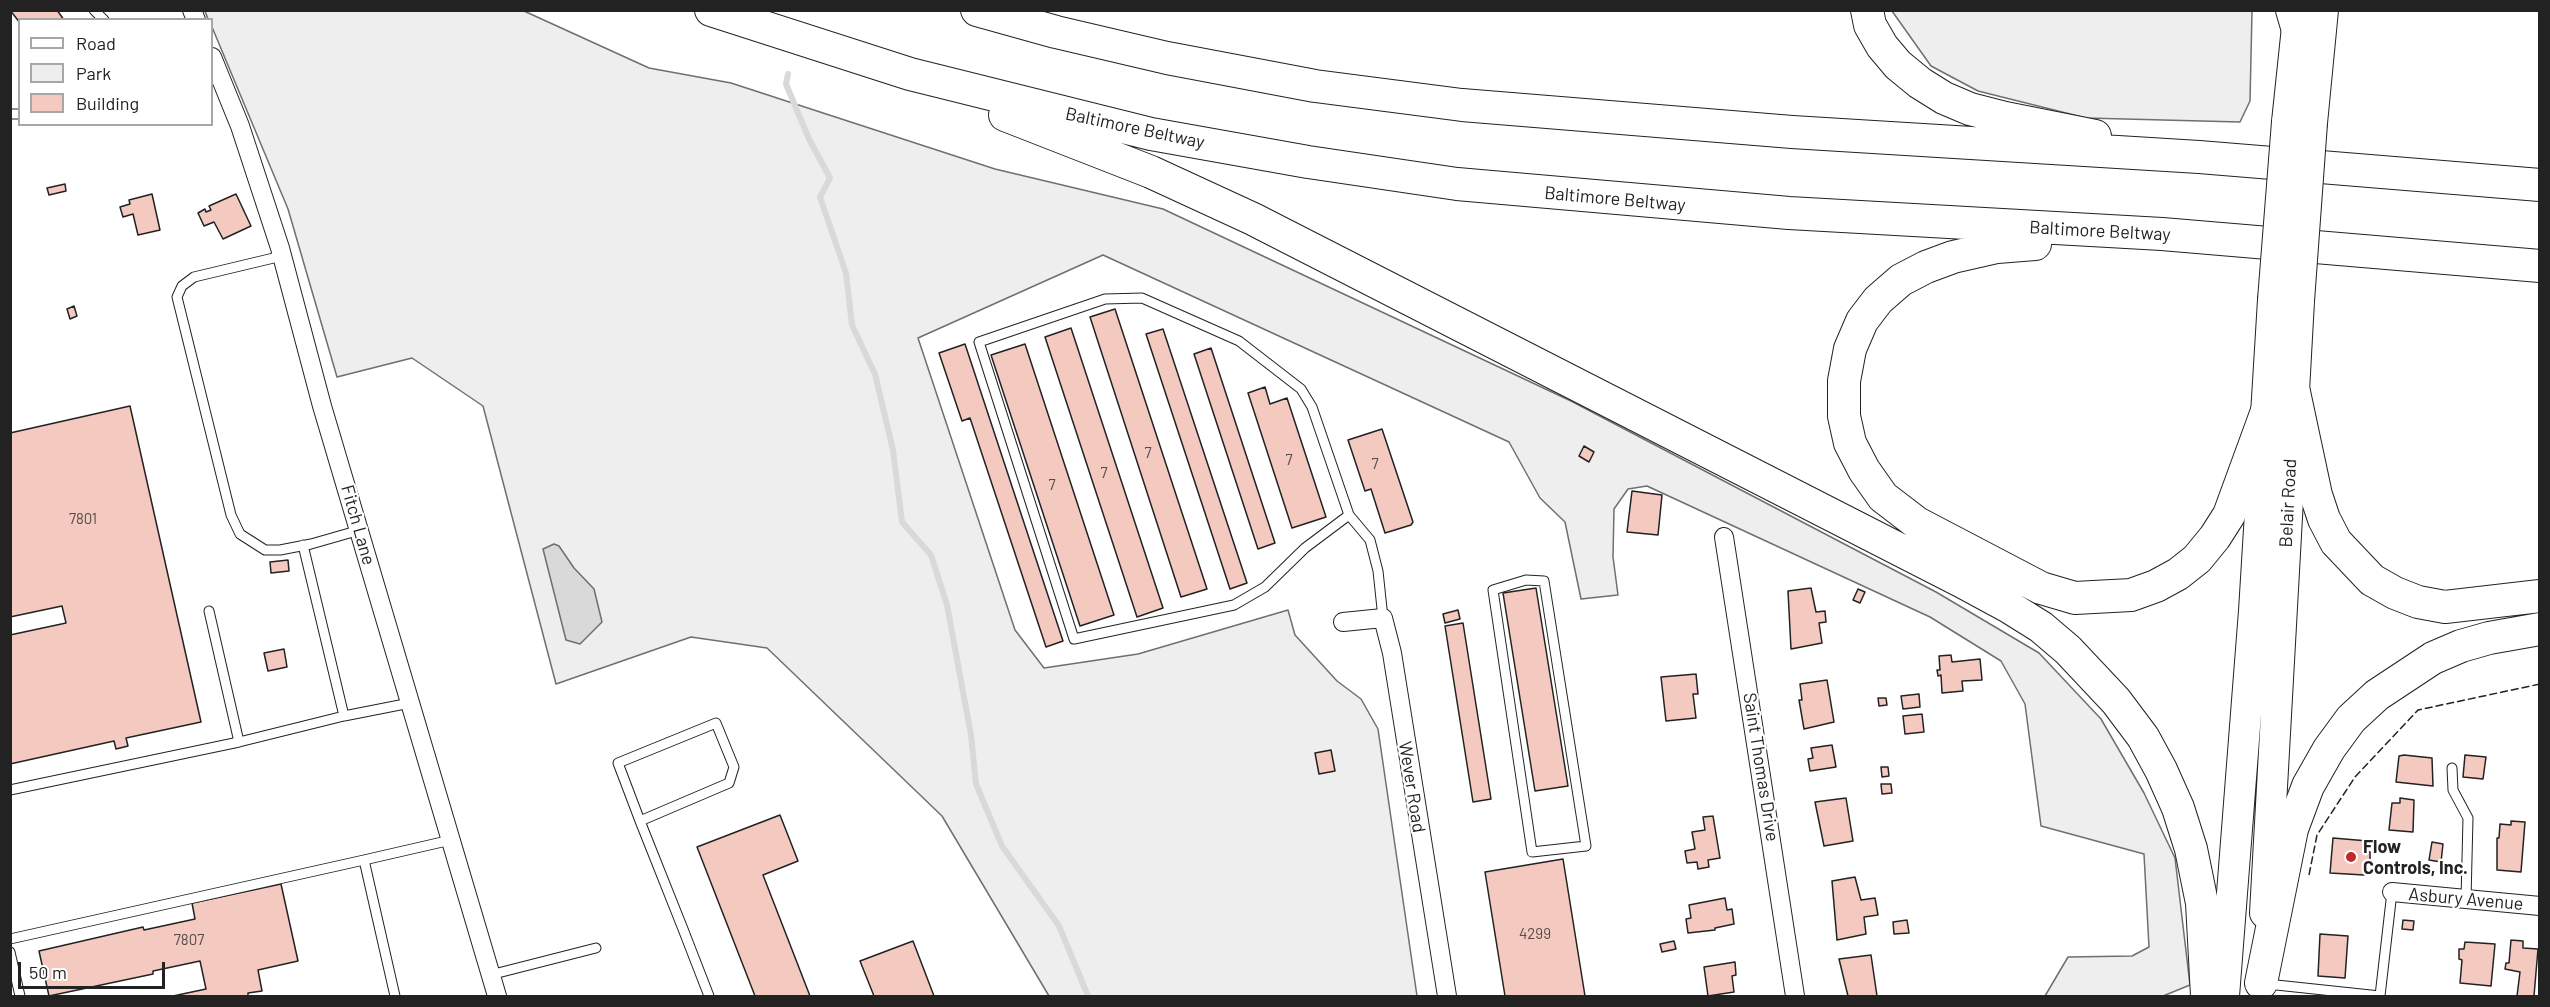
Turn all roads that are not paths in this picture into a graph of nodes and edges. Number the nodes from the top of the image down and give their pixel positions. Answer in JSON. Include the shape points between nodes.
{"nodes":[{"id":1,"x":711,"y":10,"type":"edge"},
{"id":2,"x":977,"y":10,"type":"edge"},
{"id":3,"x":1867,"y":10,"type":"edge"},
{"id":4,"x":2323,"y":10,"type":"edge"},
{"id":5,"x":2294,"y":19,"type":"edge"},
{"id":6,"x":213,"y":64,"type":"edge"},
{"id":7,"x":910,"y":74,"type":"junction"},
{"id":8,"x":2300,"y":123,"type":"junction"},
{"id":9,"x":2199,"y":157,"type":"junction"},
{"id":10,"x":2540,"y":178,"type":"edge"},
{"id":11,"x":2476,"y":179,"type":"junction"},
{"id":12,"x":2540,"y":185,"type":"edge"},
{"id":13,"x":2162,"y":234,"type":"junction"},
{"id":14,"x":282,"y":256,"type":"junction"},
{"id":15,"x":2477,"y":262,"type":"junction"},
{"id":16,"x":2540,"y":266,"type":"edge"},
{"id":17,"x":2540,"y":280,"type":"edge"},
{"id":18,"x":2286,"y":300,"type":"junction"},
{"id":19,"x":2294,"y":392,"type":"junction"},
{"id":20,"x":2266,"y":411,"type":"junction"},
{"id":21,"x":1349,"y":515,"type":"junction"},
{"id":22,"x":360,"y":530,"type":"junction"},
{"id":23,"x":1724,"y":537,"type":"dead end"},
{"id":24,"x":303,"y":545,"type":"junction"},
{"id":25,"x":2540,"y":596,"type":"edge"},
{"id":26,"x":208,"y":610,"type":"dead end"},
{"id":27,"x":1383,"y":618,"type":"junction"},
{"id":28,"x":1343,"y":622,"type":"dead end"},
{"id":29,"x":2540,"y":629,"type":"edge"},
{"id":30,"x":410,"y":703,"type":"junction"},
{"id":31,"x":344,"y":716,"type":"junction"},
{"id":32,"x":239,"y":742,"type":"junction"},
{"id":33,"x":2451,"y":768,"type":"dead end"},
{"id":34,"x":10,"y":790,"type":"edge"},
{"id":35,"x":640,"y":821,"type":"junction"},
{"id":36,"x":451,"y":840,"type":"junction"},
{"id":37,"x":1586,"y":846,"type":"joint"},
{"id":38,"x":364,"y":860,"type":"junction"},
{"id":39,"x":2392,"y":892,"type":"joint"},
{"id":40,"x":2466,"y":899,"type":"junction"},
{"id":41,"x":2540,"y":906,"type":"edge"},
{"id":42,"x":10,"y":939,"type":"edge"},
{"id":43,"x":596,"y":948,"type":"dead end"},
{"id":44,"x":10,"y":952,"type":"edge"},
{"id":45,"x":490,"y":975,"type":"junction"},
{"id":46,"x":2261,"y":990,"type":"edge"},
{"id":47,"x":21,"y":996,"type":"edge"},
{"id":48,"x":395,"y":996,"type":"edge"},
{"id":49,"x":497,"y":996,"type":"edge"},
{"id":50,"x":709,"y":996,"type":"edge"},
{"id":51,"x":1447,"y":996,"type":"edge"},
{"id":52,"x":1795,"y":996,"type":"edge"},
{"id":53,"x":2207,"y":996,"type":"edge"},
{"id":54,"x":2224,"y":996,"type":"edge"}],
"edges":[{"from":1,"to":7,"type":"highway","name":"Baltimore Beltway"},
{"from":2,"to":9,"type":"highway","via":[[1167,58],[1315,86],[1462,105],[1792,132]]},
{"from":3,"to":9,"type":"highway","via":[[1870,25],[1898,65],[1920,84],[1953,102],[2006,118]]},
{"from":4,"to":8,"type":"highway","name":"Belair Road"},
{"from":5,"to":8,"type":"highway","name":"Belair Road"},
{"from":6,"to":14,"type":"street","name":"Fitch Lane","via":[[240,126]]},
{"from":7,"to":13,"type":"highway","name":"Baltimore Beltway","via":[[1150,134],[1457,184],[1789,213]]},
{"from":7,"to":53,"type":"highway","via":[[1151,172],[1253,219],[1961,581],[2041,627],[2116,701],[2143,736],[2161,770],[2178,808],[2202,903]]},
{"from":8,"to":18,"type":"highway","name":"Belair Road","bridge":true},
{"from":9,"to":11,"type":"highway"},
{"from":10,"to":11,"type":"highway"},
{"from":11,"to":12,"type":"highway"},
{"from":13,"to":15,"type":"highway","name":"Baltimore Beltway"},
{"from":13,"to":20,"type":"highway","via":[[1997,247],[1926,267],[1901,280],[1862,321],[1850,349],[1844,381],[1844,416],[1850,443],[1864,470],[1884,497],[1917,523],[2041,588],[2074,598],[2131,595],[2178,574],[2216,537],[2229,515]]},
{"from":14,"to":22,"type":"street","name":"Fitch Lane"},
{"from":14,"to":24,"type":"lane","via":[[194,277],[182,286],[177,297],[225,494],[240,534],[265,550]]},
{"from":15,"to":16,"type":"highway","name":"Baltimore Beltway"},
{"from":15,"to":17,"type":"highway"},
{"from":18,"to":19,"type":"highway","name":"Belair Road"},
{"from":18,"to":20,"type":"highway","name":"Belair Road"},
{"from":19,"to":25,"type":"highway","via":[[2324,519],[2336,543],[2372,580],[2418,602],[2445,606]]},
{"from":19,"to":46,"type":"highway","name":"Belair Road"},
{"from":20,"to":54,"type":"highway","name":"Belair Road"},
{"from":21,"to":21,"type":"lane","via":[[1312,406],[1301,389],[1239,341],[1142,298],[1105,298],[979,342],[1074,639],[1234,605],[1265,587],[1305,548]]},
{"from":21,"to":27,"type":"lane","via":[[1370,540]]},
{"from":22,"to":24,"type":"lane"},
{"from":22,"to":30,"type":"street","name":"Fitch Lane"},
{"from":23,"to":52,"type":"street","name":"Saint Thomas Drive"},
{"from":24,"to":31,"type":"lane"},
{"from":26,"to":32,"type":"lane"},
{"from":27,"to":28,"type":"street"},
{"from":27,"to":51,"type":"street","name":"Wever Road","via":[[1392,653]]},
{"from":29,"to":46,"type":"highway","via":[[2489,638],[2433,658],[2377,695],[2351,719],[2308,786],[2292,829]]},
{"from":30,"to":31,"type":"lane"},
{"from":30,"to":36,"type":"street","name":"Fitch Lane"},
{"from":31,"to":32,"type":"lane"},
{"from":32,"to":34,"type":"lane"},
{"from":33,"to":40,"type":"lane","via":[[2453,790],[2468,818]]},
{"from":35,"to":35,"type":"lane","via":[[618,763],[716,723],[734,767],[729,783]]},
{"from":35,"to":50,"type":"lane"},
{"from":36,"to":38,"type":"lane"},
{"from":36,"to":45,"type":"street","name":"Fitch Lane"},
{"from":37,"to":37,"type":"lane","via":[[1544,581],[1506,585],[1493,590],[1532,852]]},
{"from":38,"to":42,"type":"lane"},
{"from":38,"to":48,"type":"lane"},
{"from":39,"to":40,"type":"street","name":"Asbury Avenue"},
{"from":39,"to":46,"type":"lane","via":[[2380,996]]},
{"from":40,"to":41,"type":"street","name":"Asbury Avenue"},
{"from":43,"to":45,"type":"lane"},
{"from":44,"to":47,"type":"lane"},
{"from":45,"to":49,"type":"street","name":"Fitch Lane"}]}
